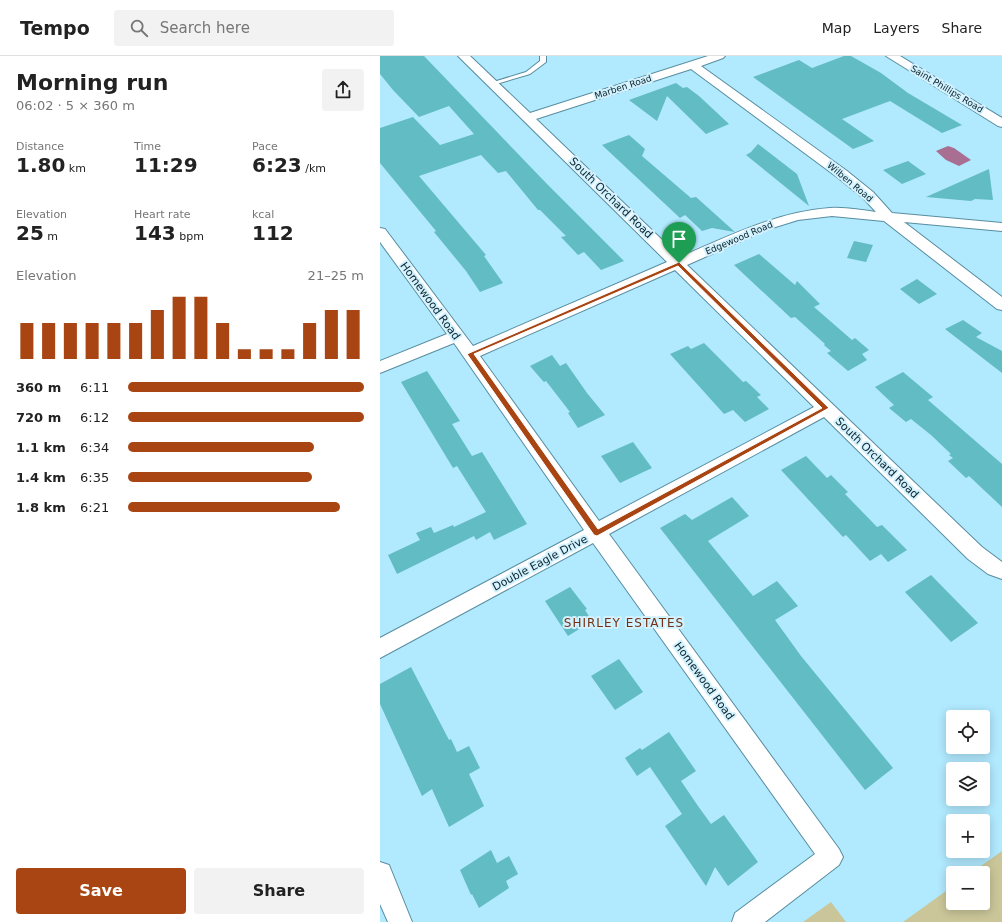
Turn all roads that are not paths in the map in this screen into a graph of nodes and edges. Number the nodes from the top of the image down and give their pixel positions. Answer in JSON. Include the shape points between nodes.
{"nodes":[{"id":1,"x":464,"y":56,"type":"edge"},
{"id":2,"x":543,"y":56,"type":"edge"},
{"id":3,"x":719,"y":56,"type":"edge"},
{"id":4,"x":892,"y":56,"type":"edge"},
{"id":5,"x":693,"y":65,"type":"junction"},
{"id":6,"x":493,"y":83,"type":"junction"},
{"id":7,"x":528,"y":118,"type":"junction"},
{"id":8,"x":1002,"y":123,"type":"edge"},
{"id":9,"x":888,"y":217,"type":"junction"},
{"id":10,"x":1002,"y":227,"type":"edge"},
{"id":11,"x":380,"y":232,"type":"edge"},
{"id":12,"x":679,"y":263,"type":"junction"},
{"id":13,"x":1002,"y":305,"type":"edge"},
{"id":14,"x":456,"y":336,"type":"junction"},
{"id":15,"x":470,"y":354,"type":"junction"},
{"id":16,"x":380,"y":367,"type":"edge"},
{"id":17,"x":826,"y":408,"type":"junction"},
{"id":18,"x":597,"y":533,"type":"junction"},
{"id":19,"x":1002,"y":571,"type":"edge"},
{"id":20,"x":380,"y":649,"type":"edge"},
{"id":21,"x":380,"y":874,"type":"edge"},
{"id":22,"x":400,"y":922,"type":"edge"},
{"id":23,"x":744,"y":922,"type":"edge"}],
"edges":[{"from":1,"to":6,"type":"street","name":"South Orchard Road"},
{"from":2,"to":6,"type":"lane","via":[[543,62],[528,73]]},
{"from":3,"to":5,"type":"street","name":"Marben Road"},
{"from":4,"to":8,"type":"street","name":"Saint Phillips Road"},
{"from":5,"to":7,"type":"street","name":"Marben Road"},
{"from":5,"to":9,"type":"street","name":"Wilben Road","via":[[842,174],[868,195]]},
{"from":6,"to":7,"type":"street","name":"South Orchard Road"},
{"from":7,"to":12,"type":"street","name":"South Orchard Road"},
{"from":9,"to":10,"type":"street","name":"Edgewood Road"},
{"from":9,"to":12,"type":"street","name":"Edgewood Road","via":[[832,212],[797,216],[761,228]]},
{"from":9,"to":13,"type":"street","name":"Wilben Road"},
{"from":11,"to":14,"type":"street","name":"Homewood Road"},
{"from":12,"to":15,"type":"street","name":"Edgewood Road"},
{"from":12,"to":17,"type":"street","name":"South Orchard Road"},
{"from":14,"to":15,"type":"street","name":"Homewood Road"},
{"from":14,"to":16,"type":"street"},
{"from":15,"to":18,"type":"street","name":"Homewood Road"},
{"from":17,"to":18,"type":"street","name":"Double Eagle Drive"},
{"from":17,"to":19,"type":"street","name":"South Orchard Road","via":[[975,553]]},
{"from":18,"to":20,"type":"street","name":"Double Eagle Drive"},
{"from":18,"to":23,"type":"street","name":"Homewood Road","via":[[831,857]]},
{"from":21,"to":22,"type":"street"}]}
